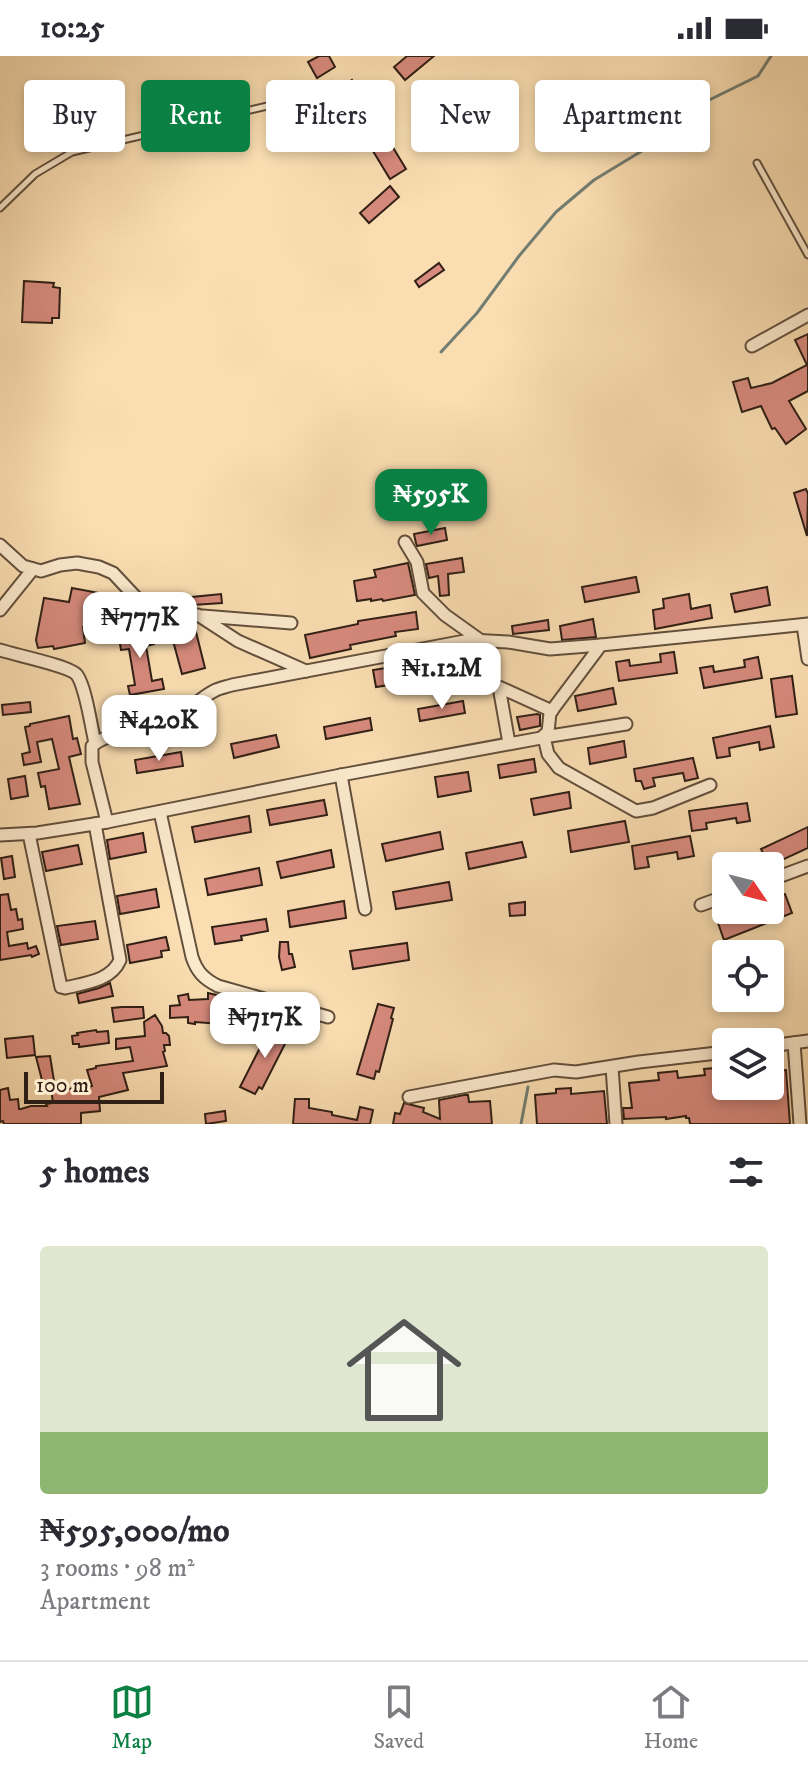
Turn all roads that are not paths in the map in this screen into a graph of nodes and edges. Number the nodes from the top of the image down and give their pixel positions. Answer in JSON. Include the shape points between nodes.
{"nodes":[{"id":1,"x":266,"y":106,"type":"edge"},
{"id":2,"x":757,"y":163,"type":"dead end"},
{"id":3,"x":0,"y":208,"type":"edge"},
{"id":4,"x":808,"y":255,"type":"edge"},
{"id":5,"x":808,"y":315,"type":"edge"},
{"id":6,"x":752,"y":346,"type":"dead end"},
{"id":7,"x":405,"y":542,"type":"dead end"},
{"id":8,"x":0,"y":545,"type":"edge"},
{"id":9,"x":33,"y":569,"type":"junction"},
{"id":10,"x":0,"y":610,"type":"edge"},
{"id":11,"x":198,"y":615,"type":"junction"},
{"id":12,"x":291,"y":623,"type":"dead end"},
{"id":13,"x":806,"y":624,"type":"edge"},
{"id":14,"x":481,"y":641,"type":"junction"},
{"id":15,"x":601,"y":645,"type":"junction"},
{"id":16,"x":0,"y":650,"type":"edge"},
{"id":17,"x":808,"y":659,"type":"edge"},
{"id":18,"x":306,"y":671,"type":"junction"},
{"id":19,"x":552,"y":711,"type":"junction"},
{"id":20,"x":626,"y":724,"type":"dead end"},
{"id":21,"x":544,"y":737,"type":"junction"},
{"id":22,"x":95,"y":743,"type":"junction"},
{"id":23,"x":509,"y":743,"type":"junction"},
{"id":24,"x":341,"y":775,"type":"junction"},
{"id":25,"x":710,"y":785,"type":"dead end"},
{"id":26,"x":160,"y":812,"type":"junction"},
{"id":27,"x":101,"y":823,"type":"junction"},
{"id":28,"x":29,"y":834,"type":"junction"},
{"id":29,"x":0,"y":835,"type":"edge"},
{"id":30,"x":808,"y":866,"type":"edge"},
{"id":31,"x":784,"y":875,"type":"edge"},
{"id":32,"x":712,"y":901,"type":"edge"},
{"id":33,"x":701,"y":905,"type":"dead end"},
{"id":34,"x":365,"y":909,"type":"dead end"},
{"id":35,"x":328,"y":1017,"type":"dead end"},
{"id":36,"x":808,"y":1041,"type":"edge"},
{"id":37,"x":794,"y":1043,"type":"junction"},
{"id":38,"x":784,"y":1044,"type":"edge"},
{"id":39,"x":712,"y":1054,"type":"edge"},
{"id":40,"x":612,"y":1067,"type":"junction"},
{"id":41,"x":409,"y":1097,"type":"dead end"},
{"id":42,"x":804,"y":1099,"type":"edge"},
{"id":43,"x":616,"y":1124,"type":"edge"},
{"id":44,"x":800,"y":1124,"type":"edge"}],
"edges":[{"from":1,"to":3,"type":"lane","via":[[72,152],[35,174]]},
{"from":2,"to":4,"type":"lane"},
{"from":5,"to":6,"type":"street"},
{"from":7,"to":14,"type":"street","via":[[417,562],[423,593]]},
{"from":8,"to":9,"type":"street"},
{"from":9,"to":10,"type":"street"},
{"from":9,"to":11,"type":"street","via":[[77,563],[99,567],[113,573],[143,605],[170,618]]},
{"from":11,"to":12,"type":"street"},
{"from":11,"to":18,"type":"street","via":[[238,641]]},
{"from":13,"to":15,"type":"street"},
{"from":13,"to":17,"type":"street"},
{"from":14,"to":15,"type":"street","via":[[550,649]]},
{"from":14,"to":18,"type":"street"},
{"from":15,"to":19,"type":"street"},
{"from":16,"to":22,"type":"street","via":[[77,675]]},
{"from":18,"to":22,"type":"street","via":[[215,690],[167,722]]},
{"from":19,"to":21,"type":"street"},
{"from":19,"to":23,"type":"street","via":[[499,687]]},
{"from":20,"to":21,"type":"street"},
{"from":21,"to":23,"type":"street"},
{"from":21,"to":25,"type":"street","via":[[559,768],[636,811]]},
{"from":22,"to":27,"type":"street","via":[[91,751]]},
{"from":23,"to":24,"type":"street"},
{"from":24,"to":26,"type":"street"},
{"from":24,"to":34,"type":"street"},
{"from":26,"to":27,"type":"street"},
{"from":26,"to":35,"type":"street","via":[[197,971],[218,986]]},
{"from":27,"to":28,"type":"street"},
{"from":27,"to":28,"type":"street","via":[[120,960],[107,976],[65,988]]},
{"from":28,"to":29,"type":"street"},
{"from":30,"to":31,"type":"street"},
{"from":32,"to":33,"type":"street"},
{"from":36,"to":37,"type":"street"},
{"from":37,"to":38,"type":"street"},
{"from":37,"to":42,"type":"street"},
{"from":39,"to":40,"type":"street"},
{"from":40,"to":41,"type":"street","via":[[554,1070]]},
{"from":40,"to":43,"type":"street"},
{"from":42,"to":44,"type":"street"}]}
